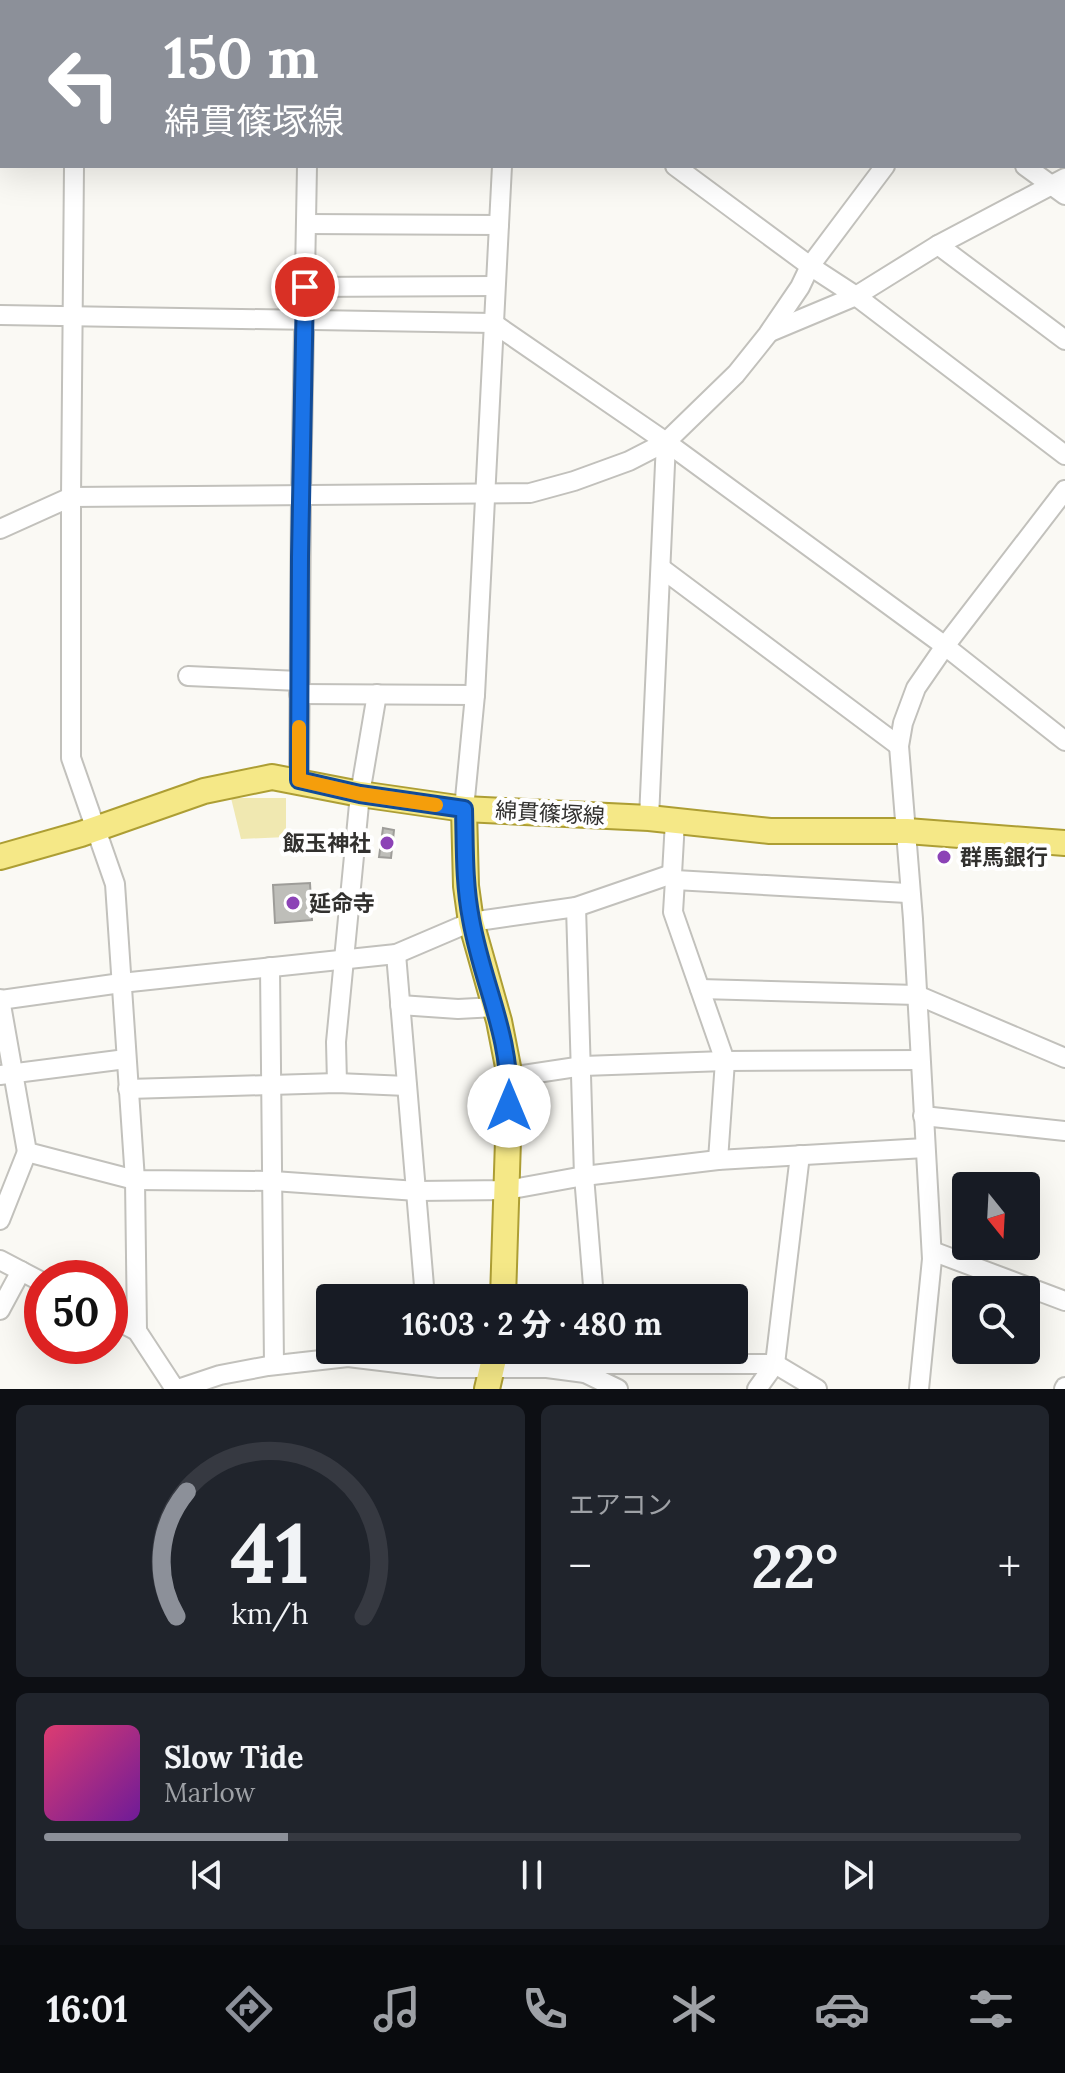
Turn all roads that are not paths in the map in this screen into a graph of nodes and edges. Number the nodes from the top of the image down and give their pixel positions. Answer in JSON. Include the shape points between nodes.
{"nodes":[{"id":1,"x":74,"y":168,"type":"edge"},
{"id":2,"x":307,"y":168,"type":"edge"},
{"id":3,"x":502,"y":168,"type":"edge"},
{"id":4,"x":678,"y":168,"type":"edge"},
{"id":5,"x":884,"y":168,"type":"edge"},
{"id":6,"x":1029,"y":168,"type":"edge"},
{"id":7,"x":1061,"y":186,"type":"edge"},
{"id":8,"x":306,"y":224,"type":"junction"},
{"id":9,"x":499,"y":225,"type":"junction"},
{"id":10,"x":938,"y":245,"type":"junction"},
{"id":11,"x":810,"y":266,"type":"junction"},
{"id":12,"x":495,"y":286,"type":"junction"},
{"id":13,"x":305,"y":287,"type":"junction"},
{"id":14,"x":856,"y":296,"type":"junction"},
{"id":15,"x":0,"y":315,"type":"edge"},
{"id":16,"x":74,"y":317,"type":"junction"},
{"id":17,"x":305,"y":318,"type":"junction"},
{"id":18,"x":493,"y":323,"type":"junction"},
{"id":19,"x":768,"y":334,"type":"junction"},
{"id":20,"x":1065,"y":340,"type":"edge"},
{"id":21,"x":666,"y":442,"type":"junction"},
{"id":22,"x":1065,"y":455,"type":"edge"},
{"id":23,"x":1065,"y":490,"type":"edge"},
{"id":24,"x":483,"y":494,"type":"junction"},
{"id":25,"x":301,"y":495,"type":"junction"},
{"id":26,"x":71,"y":497,"type":"junction"},
{"id":27,"x":0,"y":529,"type":"edge"},
{"id":28,"x":661,"y":568,"type":"junction"},
{"id":29,"x":945,"y":646,"type":"junction"},
{"id":30,"x":188,"y":676,"type":"dead end"},
{"id":31,"x":299,"y":687,"type":"junction"},
{"id":32,"x":377,"y":694,"type":"junction"},
{"id":33,"x":475,"y":695,"type":"junction"},
{"id":34,"x":1065,"y":741,"type":"edge"},
{"id":35,"x":899,"y":746,"type":"junction"},
{"id":36,"x":299,"y":780,"type":"junction"},
{"id":37,"x":360,"y":794,"type":"junction"},
{"id":38,"x":464,"y":809,"type":"junction"},
{"id":39,"x":649,"y":818,"type":"junction"},
{"id":40,"x":675,"y":821,"type":"junction"},
{"id":41,"x":95,"y":828,"type":"junction"},
{"id":42,"x":907,"y":831,"type":"junction"},
{"id":43,"x":1065,"y":843,"type":"edge"},
{"id":44,"x":0,"y":857,"type":"edge"},
{"id":45,"x":673,"y":877,"type":"junction"},
{"id":46,"x":907,"y":893,"type":"dead end"},
{"id":47,"x":576,"y":907,"type":"junction"},
{"id":48,"x":471,"y":922,"type":"junction"},
{"id":49,"x":396,"y":954,"type":"junction"},
{"id":50,"x":344,"y":959,"type":"junction"},
{"id":51,"x":270,"y":967,"type":"junction"},
{"id":52,"x":121,"y":983,"type":"junction"},
{"id":53,"x":700,"y":989,"type":"junction"},
{"id":54,"x":917,"y":995,"type":"junction"},
{"id":55,"x":0,"y":1000,"type":"edge"},
{"id":56,"x":400,"y":1005,"type":"junction"},
{"id":57,"x":496,"y":1007,"type":"junction"},
{"id":58,"x":1065,"y":1058,"type":"edge"},
{"id":59,"x":126,"y":1059,"type":"junction"},
{"id":60,"x":920,"y":1060,"type":"junction"},
{"id":61,"x":725,"y":1061,"type":"junction"},
{"id":62,"x":583,"y":1066,"type":"junction"},
{"id":63,"x":7,"y":1074,"type":"edge"},
{"id":64,"x":510,"y":1077,"type":"junction"},
{"id":65,"x":337,"y":1083,"type":"junction"},
{"id":66,"x":271,"y":1085,"type":"junction"},
{"id":67,"x":407,"y":1086,"type":"junction"},
{"id":68,"x":128,"y":1089,"type":"junction"},
{"id":69,"x":923,"y":1116,"type":"junction"},
{"id":70,"x":1065,"y":1131,"type":"edge"},
{"id":71,"x":925,"y":1148,"type":"junction"},
{"id":72,"x":27,"y":1152,"type":"junction"},
{"id":73,"x":800,"y":1155,"type":"junction"},
{"id":74,"x":718,"y":1160,"type":"junction"},
{"id":75,"x":584,"y":1176,"type":"junction"},
{"id":76,"x":135,"y":1180,"type":"junction"},
{"id":77,"x":273,"y":1181,"type":"junction"},
{"id":78,"x":507,"y":1190,"type":"junction"},
{"id":79,"x":417,"y":1191,"type":"junction"},
{"id":80,"x":0,"y":1220,"type":"edge"},
{"id":81,"x":932,"y":1255,"type":"junction"},
{"id":82,"x":0,"y":1260,"type":"edge"},
{"id":83,"x":21,"y":1271,"type":"junction"},
{"id":84,"x":24,"y":1273,"type":"edge"},
{"id":85,"x":424,"y":1284,"type":"edge"},
{"id":86,"x":504,"y":1284,"type":"edge"},
{"id":87,"x":593,"y":1284,"type":"edge"},
{"id":88,"x":1065,"y":1301,"type":"edge"},
{"id":89,"x":0,"y":1310,"type":"edge"},
{"id":90,"x":128,"y":1326,"type":"edge"},
{"id":91,"x":137,"y":1331,"type":"junction"},
{"id":92,"x":316,"y":1360,"type":"edge"},
{"id":93,"x":464,"y":1364,"type":"edge"},
{"id":94,"x":775,"y":1364,"type":"junction"},
{"id":95,"x":274,"y":1365,"type":"junction"},
{"id":96,"x":492,"y":1369,"type":"edge"},
{"id":97,"x":585,"y":1373,"type":"junction"},
{"id":98,"x":176,"y":1389,"type":"edge"},
{"id":99,"x":618,"y":1389,"type":"edge"},
{"id":100,"x":757,"y":1389,"type":"edge"},
{"id":101,"x":817,"y":1389,"type":"edge"},
{"id":102,"x":919,"y":1389,"type":"edge"}],
"edges":[{"from":1,"to":16,"type":"street"},
{"from":2,"to":8,"type":"street"},
{"from":3,"to":9,"type":"street"},
{"from":4,"to":11,"type":"street"},
{"from":5,"to":11,"type":"street"},
{"from":6,"to":7,"type":"street"},
{"from":7,"to":10,"type":"street"},
{"from":8,"to":9,"type":"street"},
{"from":8,"to":13,"type":"street"},
{"from":9,"to":12,"type":"street"},
{"from":10,"to":14,"type":"street"},
{"from":10,"to":20,"type":"street"},
{"from":11,"to":14,"type":"street"},
{"from":11,"to":19,"type":"street"},
{"from":12,"to":13,"type":"street"},
{"from":12,"to":18,"type":"street"},
{"from":13,"to":17,"type":"street"},
{"from":14,"to":19,"type":"street"},
{"from":14,"to":22,"type":"street"},
{"from":15,"to":16,"type":"street"},
{"from":16,"to":17,"type":"street"},
{"from":16,"to":26,"type":"street"},
{"from":17,"to":18,"type":"street"},
{"from":17,"to":25,"type":"street"},
{"from":18,"to":21,"type":"street"},
{"from":18,"to":24,"type":"street"},
{"from":19,"to":21,"type":"street","via":[[736,374]]},
{"from":21,"to":24,"type":"street","via":[[574,481],[530,493]]},
{"from":21,"to":28,"type":"street"},
{"from":21,"to":29,"type":"street"},
{"from":23,"to":29,"type":"street"},
{"from":24,"to":25,"type":"street"},
{"from":24,"to":33,"type":"street"},
{"from":25,"to":26,"type":"street"},
{"from":25,"to":31,"type":"street"},
{"from":26,"to":27,"type":"street"},
{"from":26,"to":41,"type":"street","via":[[71,758]]},
{"from":28,"to":35,"type":"street"},
{"from":28,"to":39,"type":"street"},
{"from":29,"to":34,"type":"street"},
{"from":29,"to":35,"type":"street","via":[[916,688]]},
{"from":30,"to":31,"type":"street"},
{"from":31,"to":32,"type":"street"},
{"from":31,"to":36,"type":"street"},
{"from":32,"to":33,"type":"street"},
{"from":32,"to":37,"type":"street"},
{"from":33,"to":38,"type":"street"},
{"from":35,"to":42,"type":"street"},
{"from":36,"to":37,"type":"main road","name":"綿貫篠塚線"},
{"from":36,"to":41,"type":"main road","name":"綿貫篠塚線","via":[[272,777],[204,791]]},
{"from":37,"to":38,"type":"main road","name":"綿貫篠塚線"},
{"from":37,"to":50,"type":"street"},
{"from":38,"to":39,"type":"main road","name":"綿貫篠塚線"},
{"from":38,"to":48,"type":"main road"},
{"from":39,"to":40,"type":"main road","name":"綿貫篠塚線"},
{"from":40,"to":42,"type":"main road","name":"綿貫篠塚線","via":[[770,831]]},
{"from":40,"to":45,"type":"street"},
{"from":41,"to":44,"type":"main road","name":"綿貫篠塚線"},
{"from":41,"to":52,"type":"street","via":[[115,884]]},
{"from":42,"to":43,"type":"main road","name":"綿貫篠塚線"},
{"from":42,"to":54,"type":"street"},
{"from":45,"to":46,"type":"street"},
{"from":45,"to":47,"type":"street"},
{"from":45,"to":53,"type":"street","via":[[673,912]]},
{"from":47,"to":48,"type":"street"},
{"from":47,"to":62,"type":"street"},
{"from":48,"to":49,"type":"street"},
{"from":48,"to":57,"type":"main road"},
{"from":49,"to":50,"type":"street"},
{"from":49,"to":56,"type":"street"},
{"from":50,"to":51,"type":"street"},
{"from":50,"to":65,"type":"street"},
{"from":51,"to":52,"type":"street"},
{"from":51,"to":66,"type":"street"},
{"from":52,"to":55,"type":"street"},
{"from":52,"to":59,"type":"street"},
{"from":53,"to":54,"type":"street"},
{"from":53,"to":61,"type":"street"},
{"from":54,"to":58,"type":"street"},
{"from":54,"to":60,"type":"street"},
{"from":55,"to":63,"type":"street"},
{"from":56,"to":57,"type":"street"},
{"from":56,"to":67,"type":"street"},
{"from":57,"to":64,"type":"main road"},
{"from":59,"to":63,"type":"street"},
{"from":59,"to":68,"type":"street"},
{"from":60,"to":61,"type":"street"},
{"from":60,"to":69,"type":"street"},
{"from":61,"to":62,"type":"street"},
{"from":61,"to":74,"type":"street"},
{"from":62,"to":64,"type":"street"},
{"from":62,"to":75,"type":"street"},
{"from":63,"to":72,"type":"street"},
{"from":64,"to":78,"type":"main road"},
{"from":65,"to":66,"type":"street"},
{"from":65,"to":67,"type":"street"},
{"from":66,"to":68,"type":"street"},
{"from":66,"to":77,"type":"street"},
{"from":67,"to":79,"type":"street"},
{"from":68,"to":76,"type":"street"},
{"from":69,"to":70,"type":"street"},
{"from":69,"to":71,"type":"street"},
{"from":71,"to":73,"type":"street"},
{"from":71,"to":81,"type":"street"},
{"from":72,"to":76,"type":"street"},
{"from":72,"to":80,"type":"street"},
{"from":73,"to":74,"type":"street"},
{"from":73,"to":94,"type":"street"},
{"from":74,"to":75,"type":"street"},
{"from":75,"to":78,"type":"street"},
{"from":75,"to":87,"type":"street"},
{"from":76,"to":77,"type":"street"},
{"from":76,"to":91,"type":"street"},
{"from":77,"to":79,"type":"street"},
{"from":77,"to":95,"type":"street"},
{"from":78,"to":79,"type":"street"},
{"from":78,"to":86,"type":"main road"},
{"from":79,"to":85,"type":"street"},
{"from":81,"to":88,"type":"street"},
{"from":81,"to":102,"type":"street"},
{"from":82,"to":83,"type":"street"},
{"from":83,"to":84,"type":"street"},
{"from":83,"to":89,"type":"street"},
{"from":90,"to":91,"type":"street"},
{"from":91,"to":98,"type":"street"},
{"from":92,"to":95,"type":"street"},
{"from":93,"to":96,"type":"street"},
{"from":94,"to":97,"type":"street","via":[[600,1364]]},
{"from":94,"to":100,"type":"street"},
{"from":94,"to":101,"type":"street"},
{"from":95,"to":98,"type":"street"},
{"from":96,"to":97,"type":"street"},
{"from":97,"to":99,"type":"street"}]}
